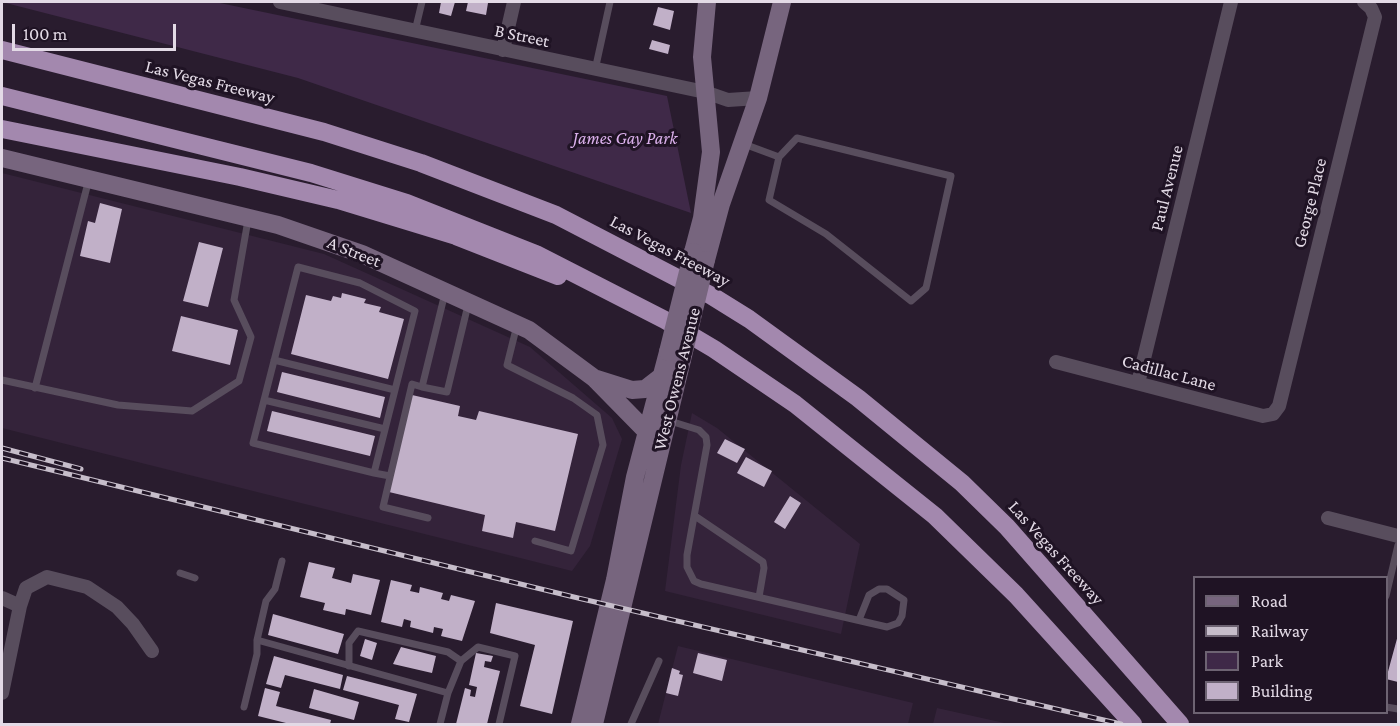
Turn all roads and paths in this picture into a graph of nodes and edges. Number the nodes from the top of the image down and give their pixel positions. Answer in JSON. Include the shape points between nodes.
{"nodes":[{"id":1,"x":280,"y":2,"type":"edge"},
{"id":2,"x":422,"y":2,"type":"edge"},
{"id":3,"x":514,"y":2,"type":"edge"},
{"id":4,"x":610,"y":2,"type":"edge"},
{"id":5,"x":707,"y":2,"type":"edge"},
{"id":6,"x":782,"y":2,"type":"edge"},
{"id":7,"x":1231,"y":2,"type":"edge"},
{"id":8,"x":1364,"y":2,"type":"edge"},
{"id":9,"x":324,"y":6,"type":"edge"},
{"id":10,"x":415,"y":31,"type":"junction"},
{"id":11,"x":2,"y":50,"type":"edge"},
{"id":12,"x":503,"y":50,"type":"junction"},
{"id":13,"x":595,"y":70,"type":"junction"},
{"id":14,"x":705,"y":92,"type":"junction"},
{"id":15,"x":2,"y":96,"type":"edge"},
{"id":16,"x":758,"y":99,"type":"junction"},
{"id":17,"x":2,"y":129,"type":"edge"},
{"id":18,"x":742,"y":143,"type":"junction"},
{"id":19,"x":779,"y":157,"type":"junction"},
{"id":20,"x":2,"y":158,"type":"edge"},
{"id":21,"x":88,"y":179,"type":"junction"},
{"id":22,"x":248,"y":218,"type":"junction"},
{"id":23,"x":699,"y":256,"type":"junction"},
{"id":24,"x":445,"y":292,"type":"junction"},
{"id":25,"x":469,"y":302,"type":"junction"},
{"id":26,"x":665,"y":320,"type":"junction"},
{"id":27,"x":517,"y":325,"type":"junction"},
{"id":28,"x":675,"y":356,"type":"junction"},
{"id":29,"x":274,"y":360,"type":"junction"},
{"id":30,"x":1056,"y":362,"type":"dead end"},
{"id":31,"x":663,"y":375,"type":"junction"},
{"id":32,"x":594,"y":378,"type":"junction"},
{"id":33,"x":2,"y":380,"type":"edge"},
{"id":34,"x":1138,"y":383,"type":"junction"},
{"id":35,"x":422,"y":387,"type":"junction"},
{"id":36,"x":35,"y":388,"type":"junction"},
{"id":37,"x":395,"y":390,"type":"junction"},
{"id":38,"x":264,"y":400,"type":"junction"},
{"id":39,"x":1273,"y":414,"type":"joint"},
{"id":40,"x":385,"y":429,"type":"junction"},
{"id":41,"x":659,"y":429,"type":"junction"},
{"id":42,"x":374,"y":473,"type":"junction"},
{"id":43,"x":390,"y":477,"type":"junction"},
{"id":44,"x":695,"y":516,"type":"junction"},
{"id":45,"x":428,"y":518,"type":"dead end"},
{"id":46,"x":1328,"y":518,"type":"dead end"},
{"id":47,"x":1398,"y":536,"type":"edge"},
{"id":48,"x":536,"y":541,"type":"dead end"},
{"id":49,"x":1398,"y":545,"type":"edge"},
{"id":50,"x":282,"y":561,"type":"dead end"},
{"id":51,"x":180,"y":573,"type":"dead end"},
{"id":52,"x":195,"y":578,"type":"dead end"},
{"id":53,"x":1388,"y":588,"type":"edge"},
{"id":54,"x":759,"y":597,"type":"junction"},
{"id":55,"x":2,"y":598,"type":"edge"},
{"id":56,"x":20,"y":606,"type":"junction"},
{"id":57,"x":859,"y":620,"type":"junction"},
{"id":58,"x":257,"y":640,"type":"junction"},
{"id":59,"x":152,"y":651,"type":"dead end"},
{"id":60,"x":461,"y":661,"type":"junction"},
{"id":61,"x":659,"y":661,"type":"dead end"},
{"id":62,"x":349,"y":666,"type":"junction"},
{"id":63,"x":2,"y":693,"type":"edge"},
{"id":64,"x":448,"y":693,"type":"junction"},
{"id":65,"x":244,"y":707,"type":"dead end"},
{"id":66,"x":440,"y":724,"type":"edge"},
{"id":67,"x":499,"y":724,"type":"edge"},
{"id":68,"x":580,"y":724,"type":"edge"},
{"id":69,"x":594,"y":724,"type":"edge"},
{"id":70,"x":631,"y":724,"type":"edge"},
{"id":71,"x":1133,"y":724,"type":"edge"},
{"id":72,"x":1180,"y":724,"type":"edge"}],
"edges":[{"from":1,"to":9,"type":"street","name":"B Street"},
{"from":2,"to":10,"type":"lane"},
{"from":3,"to":12,"type":"street"},
{"from":4,"to":13,"type":"lane"},
{"from":5,"to":14,"type":"main road","name":"West Owens Avenue","via":[[702,57]]},
{"from":6,"to":16,"type":"main road","name":"West Owens Avenue"},
{"from":7,"to":34,"type":"street","name":"Paul Avenue"},
{"from":8,"to":39,"type":"street","name":"George Place","via":[[1375,17],[1279,406]]},
{"from":9,"to":10,"type":"street","name":"B Street"},
{"from":10,"to":12,"type":"street","name":"B Street"},
{"from":11,"to":72,"type":"highway","name":"Las Vegas Freeway","via":[[324,132],[421,162],[556,215],[712,296],[858,398],[962,483],[1007,527]]},
{"from":12,"to":13,"type":"street","name":"B Street"},
{"from":13,"to":14,"type":"street","name":"B Street"},
{"from":14,"to":16,"type":"street","name":"B Street","via":[[728,100]]},
{"from":14,"to":23,"type":"main road","name":"West Owens Avenue","via":[[711,131]]},
{"from":15,"to":26,"type":"highway","via":[[311,173],[407,203],[536,254]]},
{"from":16,"to":18,"type":"main road","name":"West Owens Avenue"},
{"from":17,"to":26,"type":"highway","via":[[273,184],[408,220],[491,249]]},
{"from":18,"to":19,"type":"lane"},
{"from":18,"to":23,"type":"main road","name":"West Owens Avenue"},
{"from":19,"to":19,"type":"lane","via":[[769,200],[826,234],[911,301],[926,288],[951,176],[797,138]]},
{"from":20,"to":21,"type":"main road","name":"A Street"},
{"from":21,"to":22,"type":"main road","name":"A Street"},
{"from":21,"to":36,"type":"lane"},
{"from":22,"to":24,"type":"main road","name":"A Street","via":[[332,242]]},
{"from":22,"to":36,"type":"lane","via":[[234,300],[251,337],[239,381],[192,411],[118,405]]},
{"from":23,"to":28,"type":"main road","name":"West Owens Avenue","bridge":true},
{"from":24,"to":25,"type":"main road","name":"A Street"},
{"from":24,"to":35,"type":"lane"},
{"from":25,"to":27,"type":"main road","name":"A Street"},
{"from":25,"to":35,"type":"lane","via":[[447,392]]},
{"from":26,"to":71,"type":"highway","via":[[795,404],[934,516],[1016,595]]},
{"from":27,"to":32,"type":"main road","name":"A Street"},
{"from":27,"to":48,"type":"lane","via":[[507,365],[573,398],[597,415],[603,445],[571,551]]},
{"from":28,"to":31,"type":"main road","name":"West Owens Avenue"},
{"from":28,"to":41,"type":"main road","name":"West Owens Avenue"},
{"from":29,"to":37,"type":"lane"},
{"from":29,"to":37,"type":"lane","via":[[298,267],[360,283],[415,311]]},
{"from":29,"to":38,"type":"lane"},
{"from":30,"to":34,"type":"street","name":"Cadillac Lane"},
{"from":31,"to":32,"type":"main road","via":[[645,390]]},
{"from":31,"to":41,"type":"main road","name":"West Owens Avenue"},
{"from":32,"to":41,"type":"main road","name":"A Street"},
{"from":33,"to":36,"type":"lane"},
{"from":34,"to":39,"type":"street","name":"Cadillac Lane","via":[[1263,416]]},
{"from":35,"to":43,"type":"lane","via":[[412,384]]},
{"from":37,"to":40,"type":"lane"},
{"from":38,"to":40,"type":"lane"},
{"from":38,"to":42,"type":"lane","via":[[253,443]]},
{"from":40,"to":42,"type":"lane"},
{"from":41,"to":44,"type":"lane","via":[[699,430],[705,437]]},
{"from":41,"to":68,"type":"main road","name":"West Owens Avenue","via":[[615,580]]},
{"from":41,"to":69,"type":"main road","name":"West Owens Avenue"},
{"from":42,"to":43,"type":"lane"},
{"from":43,"to":45,"type":"lane","via":[[383,507]]},
{"from":44,"to":54,"type":"lane","via":[[763,562]]},
{"from":44,"to":54,"type":"lane","via":[[687,555],[687,567],[694,580]]},
{"from":46,"to":47,"type":"street"},
{"from":49,"to":53,"type":"lane"},
{"from":50,"to":58,"type":"lane","via":[[275,589],[266,601]]},
{"from":51,"to":52,"type":"lane"},
{"from":54,"to":57,"type":"lane"},
{"from":55,"to":56,"type":"street"},
{"from":56,"to":59,"type":"street","via":[[26,588],[47,577],[87,587],[117,607]]},
{"from":56,"to":63,"type":"street"},
{"from":57,"to":57,"type":"lane","via":[[887,627],[898,624],[904,600],[900,594],[879,589],[869,595]]},
{"from":58,"to":62,"type":"lane"},
{"from":58,"to":65,"type":"lane"},
{"from":60,"to":62,"type":"lane","via":[[448,652],[358,631],[349,643]]},
{"from":60,"to":64,"type":"lane"},
{"from":60,"to":67,"type":"lane","via":[[478,647],[515,656]]},
{"from":61,"to":70,"type":"lane"},
{"from":62,"to":64,"type":"lane"},
{"from":64,"to":66,"type":"lane"}]}
